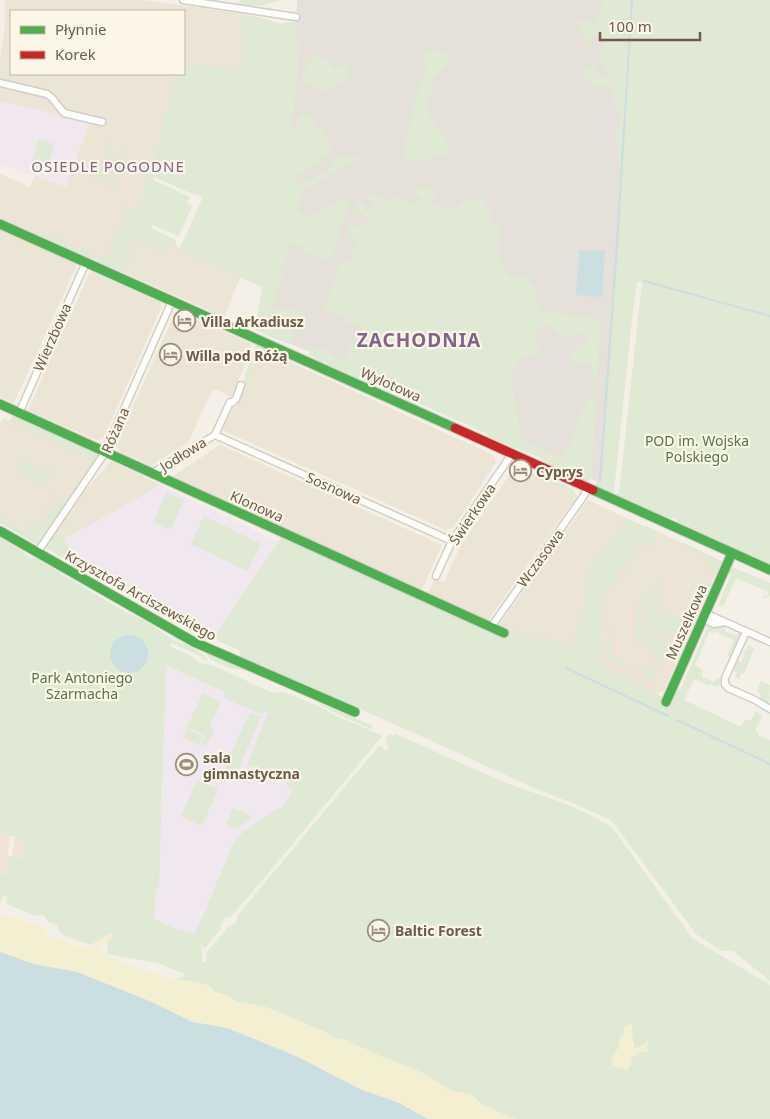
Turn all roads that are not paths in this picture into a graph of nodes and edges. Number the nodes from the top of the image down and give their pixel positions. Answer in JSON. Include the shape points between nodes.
{"nodes":[{"id":1,"x":183,"y":0,"type":"edge"},
{"id":2,"x":296,"y":17,"type":"dead end"},
{"id":3,"x":0,"y":83,"type":"edge"},
{"id":4,"x":102,"y":122,"type":"dead end"},
{"id":5,"x":0,"y":224,"type":"edge"},
{"id":6,"x":86,"y":262,"type":"junction"},
{"id":7,"x":172,"y":301,"type":"junction"},
{"id":8,"x":241,"y":385,"type":"dead end"},
{"id":9,"x":0,"y":404,"type":"edge"},
{"id":10,"x":19,"y":413,"type":"junction"},
{"id":11,"x":215,"y":435,"type":"junction"},
{"id":12,"x":105,"y":452,"type":"junction"},
{"id":13,"x":512,"y":454,"type":"junction"},
{"id":14,"x":152,"y":473,"type":"junction"},
{"id":15,"x":588,"y":488,"type":"junction"},
{"id":16,"x":0,"y":531,"type":"edge"},
{"id":17,"x":452,"y":541,"type":"junction"},
{"id":18,"x":38,"y":551,"type":"junction"},
{"id":19,"x":732,"y":552,"type":"junction"},
{"id":20,"x":770,"y":570,"type":"edge"},
{"id":21,"x":436,"y":576,"type":"dead end"},
{"id":22,"x":704,"y":616,"type":"junction"},
{"id":23,"x":491,"y":627,"type":"junction"},
{"id":24,"x":746,"y":632,"type":"junction"},
{"id":25,"x":504,"y":633,"type":"dead end"},
{"id":26,"x":770,"y":642,"type":"edge"},
{"id":27,"x":666,"y":702,"type":"dead end"},
{"id":28,"x":770,"y":709,"type":"edge"},
{"id":29,"x":355,"y":712,"type":"dead end"}],
"edges":[{"from":1,"to":2,"type":"street"},
{"from":3,"to":4,"type":"street","via":[[47,94],[64,113]]},
{"from":5,"to":6,"type":"street","name":"Wylotowa"},
{"from":6,"to":7,"type":"street","name":"Wylotowa"},
{"from":6,"to":10,"type":"street","name":"Wierzbowa"},
{"from":7,"to":12,"type":"street","name":"Różana"},
{"from":7,"to":13,"type":"street","name":"Wylotowa"},
{"from":8,"to":11,"type":"street","name":"Jodłowa"},
{"from":9,"to":10,"type":"street","name":"Klonowa"},
{"from":10,"to":12,"type":"street","name":"Klonowa"},
{"from":11,"to":14,"type":"street","name":"Jodłowa"},
{"from":11,"to":17,"type":"street","name":"Sosnowa"},
{"from":12,"to":14,"type":"street","name":"Klonowa"},
{"from":12,"to":18,"type":"street","name":"Różana"},
{"from":13,"to":15,"type":"street","name":"Wylotowa"},
{"from":13,"to":17,"type":"street","name":"Świerkowa"},
{"from":14,"to":23,"type":"street","name":"Klonowa"},
{"from":15,"to":19,"type":"street","name":"Wylotowa"},
{"from":15,"to":23,"type":"street","name":"Wczasowa"},
{"from":16,"to":18,"type":"street","name":"Krzysztofa Arciszewskiego"},
{"from":17,"to":21,"type":"street","name":"Świerkowa"},
{"from":18,"to":29,"type":"street","name":"Krzysztofa Arciszewskiego","via":[[194,642]]},
{"from":19,"to":20,"type":"street","name":"Wylotowa"},
{"from":19,"to":22,"type":"street","name":"Muszelkowa"},
{"from":22,"to":24,"type":"street","via":[[714,624],[725,622]]},
{"from":22,"to":27,"type":"street","name":"Muszelkowa"},
{"from":23,"to":25,"type":"street","name":"Klonowa"},
{"from":24,"to":26,"type":"street"},
{"from":24,"to":28,"type":"street","via":[[725,684]]}]}
